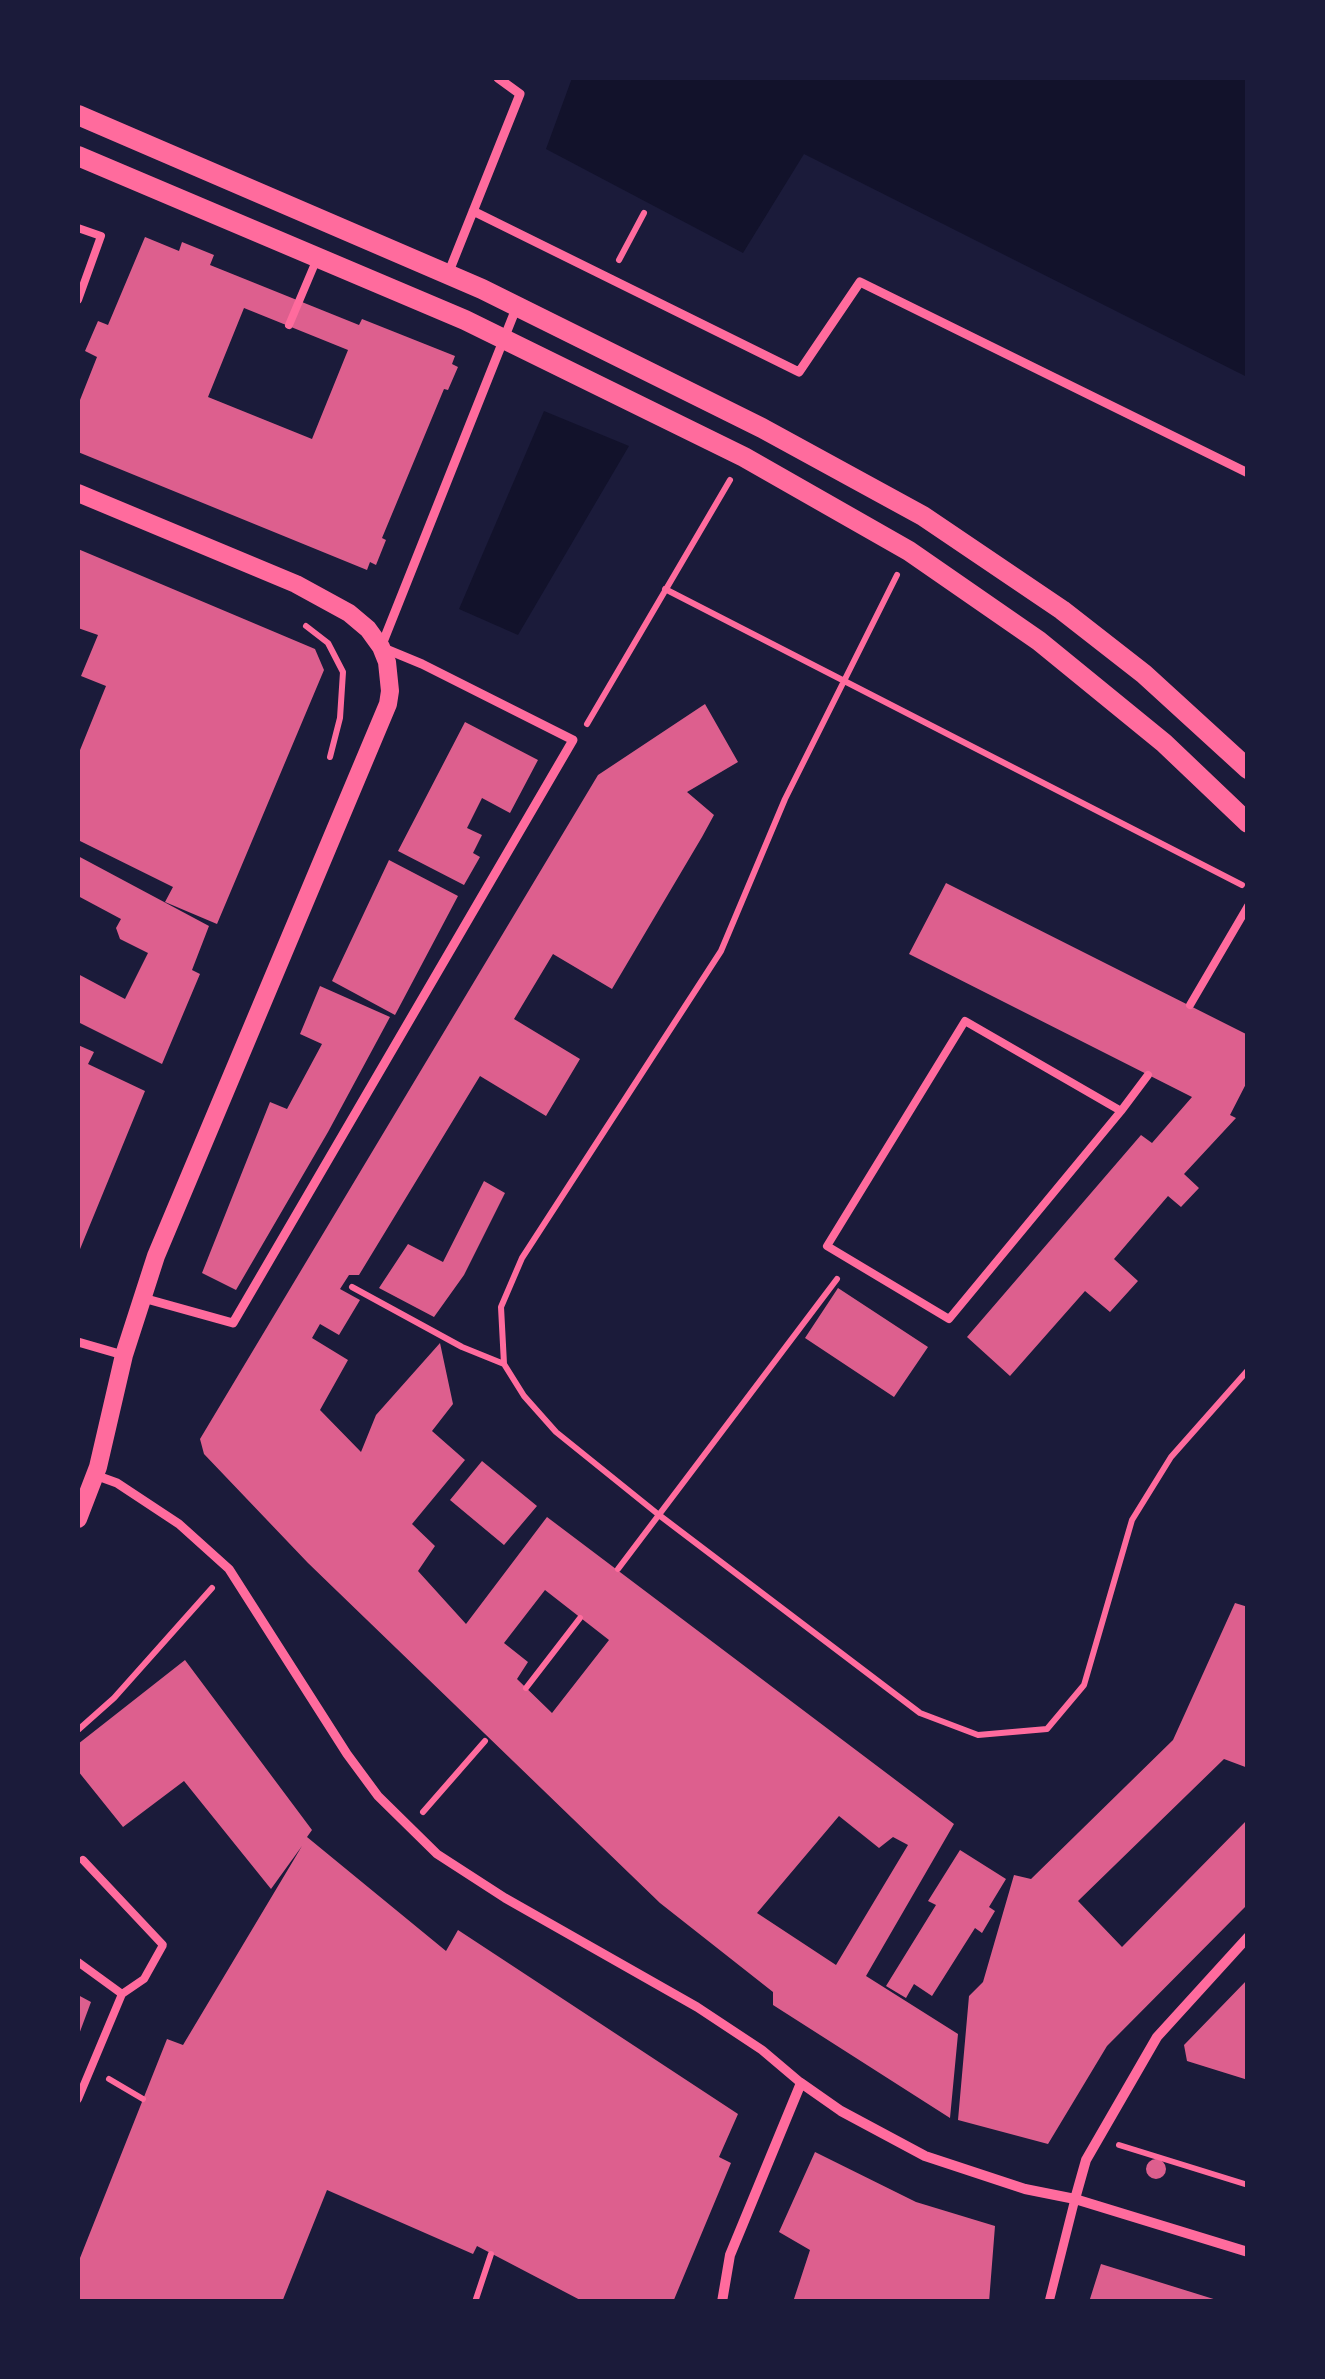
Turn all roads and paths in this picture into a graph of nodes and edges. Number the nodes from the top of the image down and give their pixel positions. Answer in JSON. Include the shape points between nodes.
{"nodes":[{"id":1,"x":498,"y":78,"type":"edge"},
{"id":2,"x":78,"y":115,"type":"edge"},
{"id":3,"x":78,"y":156,"type":"edge"},
{"id":4,"x":473,"y":211,"type":"junction"},
{"id":5,"x":644,"y":212,"type":"dead end"},
{"id":6,"x":78,"y":228,"type":"edge"},
{"id":7,"x":318,"y":255,"type":"junction"},
{"id":8,"x":448,"y":274,"type":"junction"},
{"id":9,"x":611,"y":277,"type":"junction"},
{"id":10,"x":78,"y":300,"type":"edge"},
{"id":11,"x":517,"y":306,"type":"junction"},
{"id":12,"x":288,"y":326,"type":"dead end"},
{"id":13,"x":504,"y":338,"type":"junction"},
{"id":14,"x":1248,"y":473,"type":"edge"},
{"id":15,"x":730,"y":480,"type":"dead end"},
{"id":16,"x":78,"y":493,"type":"edge"},
{"id":17,"x":908,"y":551,"type":"junction"},
{"id":18,"x":664,"y":589,"type":"junction"},
{"id":19,"x":304,"y":625,"type":"dead end"},
{"id":20,"x":380,"y":647,"type":"junction"},
{"id":21,"x":843,"y":683,"type":"junction"},
{"id":22,"x":573,"y":740,"type":"junction"},
{"id":23,"x":329,"y":763,"type":"dead end"},
{"id":24,"x":1248,"y":769,"type":"edge"},
{"id":25,"x":1248,"y":823,"type":"edge"},
{"id":26,"x":1248,"y":888,"type":"edge"},
{"id":27,"x":1248,"y":906,"type":"edge"},
{"id":28,"x":1190,"y":1005,"type":"dead end"},
{"id":29,"x":1148,"y":1075,"type":"dead end"},
{"id":30,"x":1121,"y":1110,"type":"junction"},
{"id":31,"x":851,"y":1260,"type":"junction"},
{"id":32,"x":352,"y":1287,"type":"dead end"},
{"id":33,"x":140,"y":1297,"type":"junction"},
{"id":34,"x":78,"y":1342,"type":"edge"},
{"id":35,"x":124,"y":1355,"type":"junction"},
{"id":36,"x":504,"y":1364,"type":"junction"},
{"id":37,"x":1246,"y":1374,"type":"edge"},
{"id":38,"x":95,"y":1474,"type":"junction"},
{"id":39,"x":659,"y":1516,"type":"junction"},
{"id":40,"x":78,"y":1519,"type":"edge"},
{"id":41,"x":229,"y":1568,"type":"junction"},
{"id":42,"x":618,"y":1569,"type":"dead end"},
{"id":43,"x":580,"y":1618,"type":"dead end"},
{"id":44,"x":526,"y":1688,"type":"dead end"},
{"id":45,"x":78,"y":1730,"type":"edge"},
{"id":46,"x":485,"y":1741,"type":"dead end"},
{"id":47,"x":410,"y":1826,"type":"junction"},
{"id":48,"x":84,"y":1860,"type":"dead end"},
{"id":49,"x":1248,"y":1937,"type":"edge"},
{"id":50,"x":78,"y":1962,"type":"edge"},
{"id":51,"x":122,"y":1994,"type":"junction"},
{"id":52,"x":78,"y":2062,"type":"edge"},
{"id":53,"x":90,"y":2068,"type":"junction"},
{"id":54,"x":801,"y":2083,"type":"junction"},
{"id":55,"x":143,"y":2098,"type":"dead end"},
{"id":56,"x":78,"y":2099,"type":"edge"},
{"id":57,"x":1099,"y":2139,"type":"junction"},
{"id":58,"x":1248,"y":2185,"type":"edge"},
{"id":59,"x":1075,"y":2199,"type":"junction"},
{"id":60,"x":1248,"y":2252,"type":"edge"},
{"id":61,"x":491,"y":2254,"type":"dead end"},
{"id":62,"x":474,"y":2302,"type":"edge"},
{"id":63,"x":722,"y":2302,"type":"edge"},
{"id":64,"x":1049,"y":2302,"type":"edge"}],
"edges":[{"from":1,"to":4,"type":"street","via":[[520,94]]},
{"from":2,"to":8,"type":"main road"},
{"from":3,"to":7,"type":"main road"},
{"from":4,"to":8,"type":"street"},
{"from":4,"to":9,"type":"street"},
{"from":5,"to":9,"type":"path"},
{"from":6,"to":10,"type":"lane","via":[[101,236]]},
{"from":7,"to":12,"type":"lane"},
{"from":7,"to":13,"type":"main road"},
{"from":8,"to":11,"type":"main road"},
{"from":9,"to":14,"type":"street","via":[[799,372],[860,282]]},
{"from":11,"to":13,"type":"street"},
{"from":11,"to":24,"type":"main road","via":[[923,516],[1062,610]]},
{"from":13,"to":17,"type":"main road","via":[[744,457]]},
{"from":13,"to":20,"type":"street"},
{"from":15,"to":18,"type":"path"},
{"from":16,"to":20,"type":"street","via":[[296,584],[348,613]]},
{"from":17,"to":21,"type":"path"},
{"from":17,"to":25,"type":"main road","via":[[1102,691]]},
{"from":18,"to":21,"type":"path"},
{"from":18,"to":22,"type":"path"},
{"from":19,"to":23,"type":"path","via":[[328,642],[344,672]]},
{"from":20,"to":22,"type":"street"},
{"from":20,"to":33,"type":"street","via":[[390,678],[388,704]]},
{"from":21,"to":26,"type":"path"},
{"from":21,"to":36,"type":"path","via":[[721,952],[522,1258],[501,1306]]},
{"from":22,"to":33,"type":"street","via":[[233,1323]]},
{"from":27,"to":28,"type":"lane"},
{"from":29,"to":30,"type":"lane"},
{"from":30,"to":31,"type":"lane","via":[[949,1319]]},
{"from":30,"to":31,"type":"lane","via":[[965,1022],[827,1246]]},
{"from":31,"to":39,"type":"path"},
{"from":32,"to":36,"type":"path"},
{"from":33,"to":35,"type":"street"},
{"from":34,"to":35,"type":"street"},
{"from":35,"to":38,"type":"street"},
{"from":36,"to":39,"type":"path","via":[[556,1432]]},
{"from":37,"to":39,"type":"path","via":[[1172,1457],[1132,1520],[1084,1685],[1047,1729],[978,1735],[920,1713]]},
{"from":38,"to":40,"type":"street"},
{"from":38,"to":41,"type":"street","via":[[179,1524]]},
{"from":39,"to":42,"type":"path"},
{"from":41,"to":45,"type":"path"},
{"from":41,"to":47,"type":"street","via":[[347,1754]]},
{"from":43,"to":44,"type":"path"},
{"from":46,"to":47,"type":"path"},
{"from":47,"to":54,"type":"street","via":[[437,1854],[697,2007]]},
{"from":48,"to":51,"type":"lane","via":[[163,1945],[144,1979]]},
{"from":49,"to":57,"type":"street","via":[[1157,2036]]},
{"from":50,"to":51,"type":"lane"},
{"from":51,"to":53,"type":"lane"},
{"from":52,"to":53,"type":"lane"},
{"from":53,"to":55,"type":"path"},
{"from":53,"to":56,"type":"lane"},
{"from":54,"to":59,"type":"street","via":[[925,2156]]},
{"from":54,"to":63,"type":"street","via":[[730,2255]]},
{"from":57,"to":58,"type":"path"},
{"from":57,"to":59,"type":"street"},
{"from":59,"to":60,"type":"street"},
{"from":59,"to":64,"type":"street"},
{"from":61,"to":62,"type":"path"}]}
